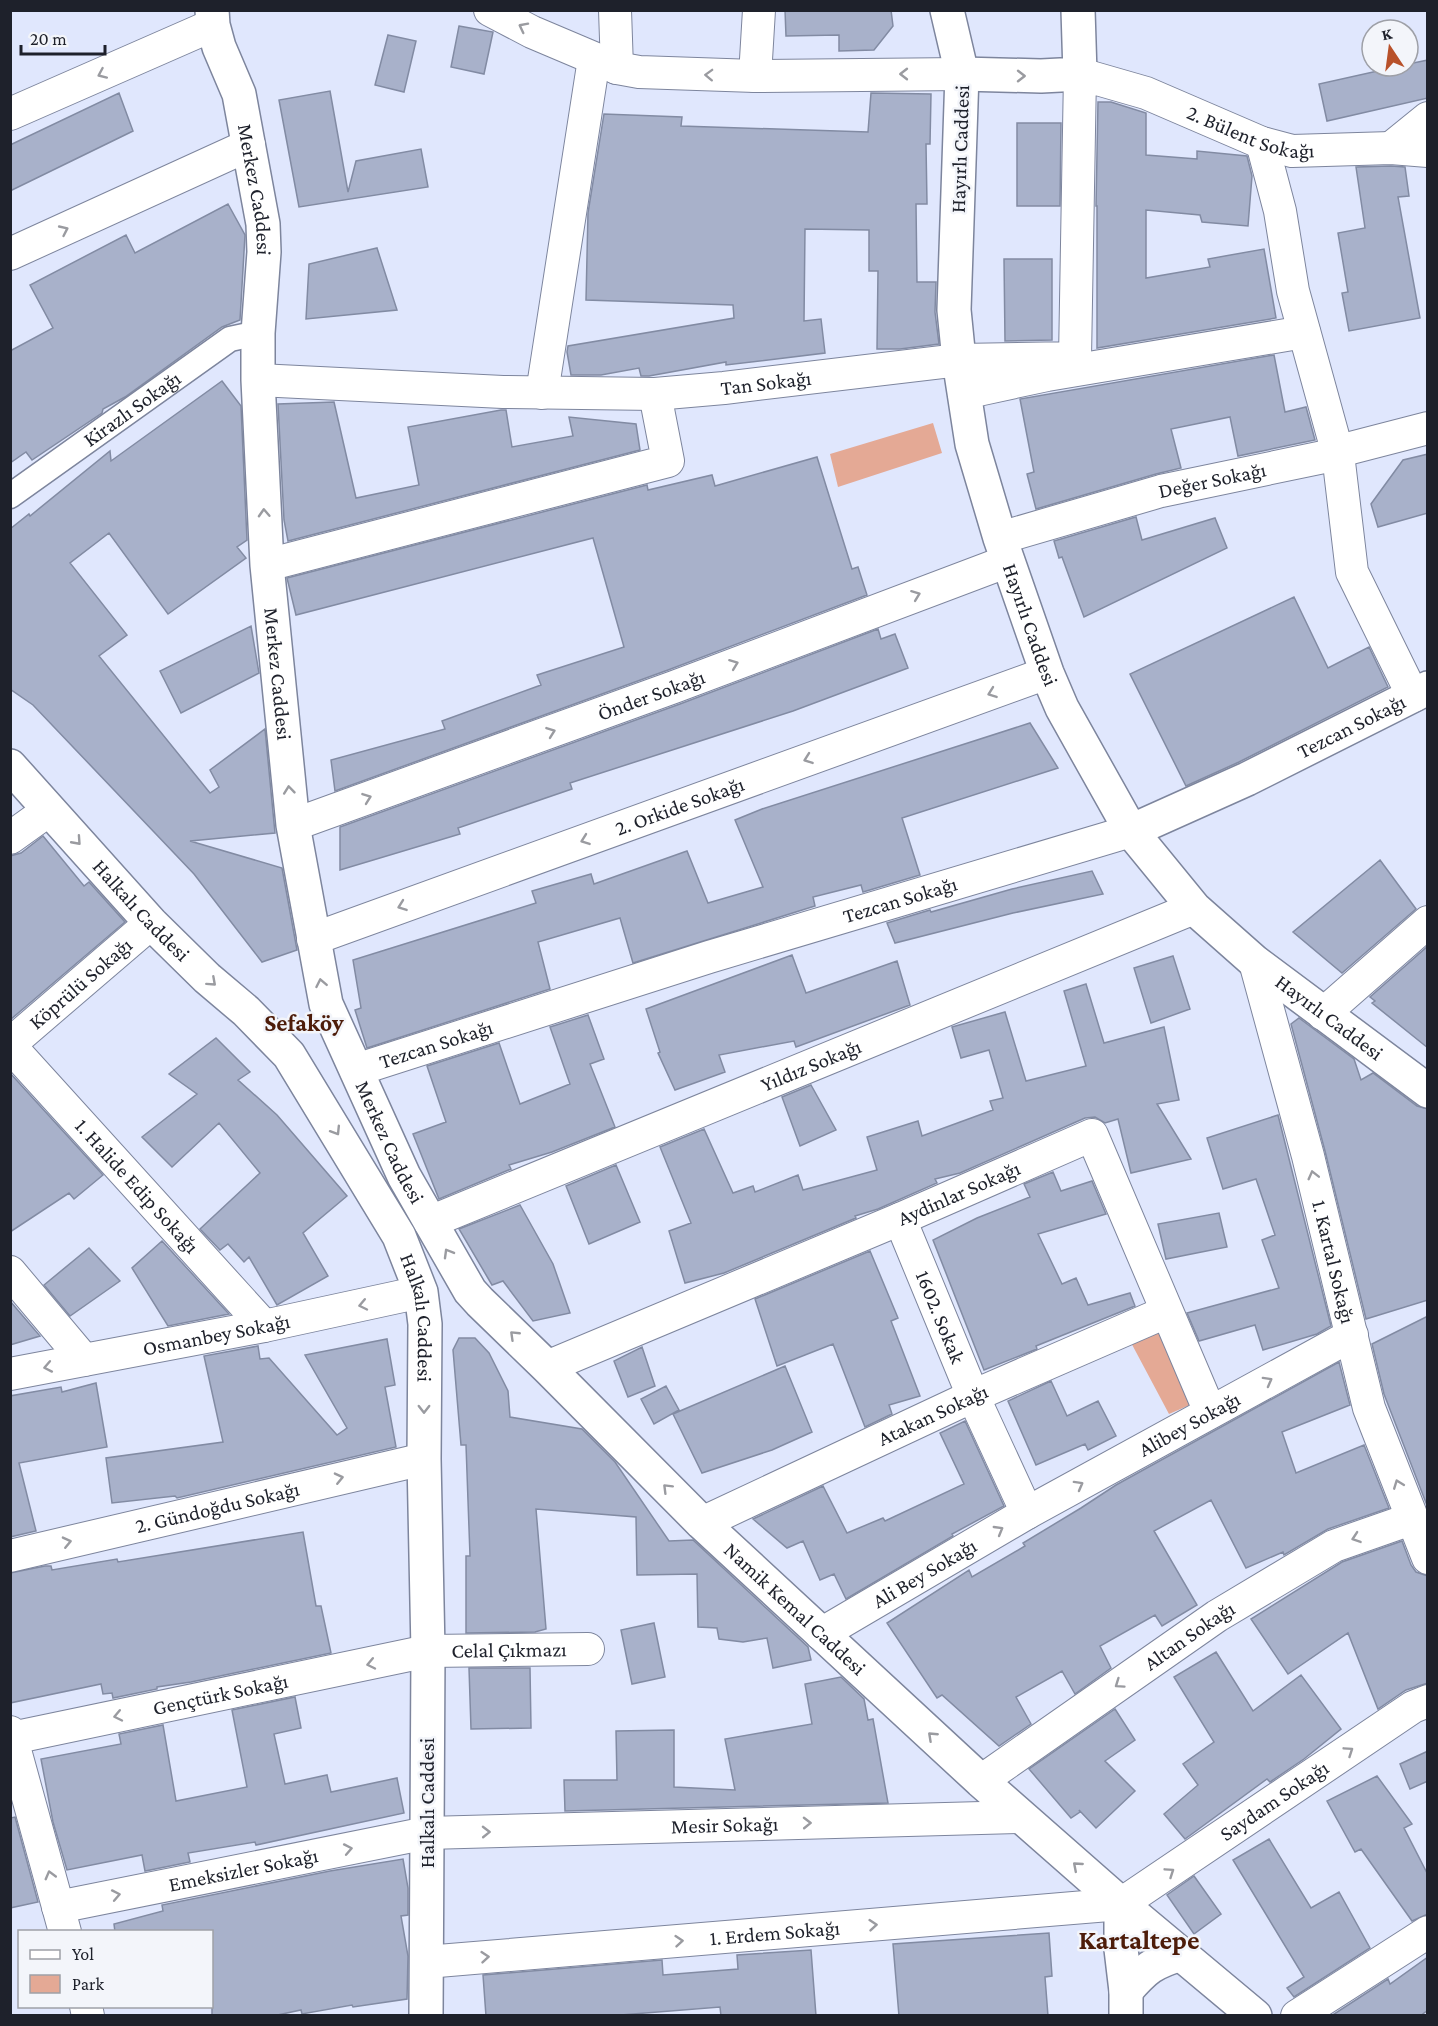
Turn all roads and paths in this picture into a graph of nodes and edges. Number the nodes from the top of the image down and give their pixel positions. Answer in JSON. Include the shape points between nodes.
{"nodes":[{"id":1,"x":490,"y":10,"type":"edge"},
{"id":2,"x":615,"y":10,"type":"edge"},
{"id":3,"x":759,"y":10,"type":"edge"},
{"id":4,"x":947,"y":10,"type":"edge"},
{"id":5,"x":1078,"y":10,"type":"edge"},
{"id":6,"x":213,"y":18,"type":"edge"},
{"id":7,"x":605,"y":64,"type":"junction"},
{"id":8,"x":962,"y":74,"type":"junction"},
{"id":9,"x":1080,"y":74,"type":"junction"},
{"id":10,"x":755,"y":76,"type":"junction"},
{"id":11,"x":10,"y":114,"type":"edge"},
{"id":12,"x":1428,"y":118,"type":"edge"},
{"id":13,"x":1262,"y":143,"type":"junction"},
{"id":14,"x":249,"y":145,"type":"junction"},
{"id":15,"x":1391,"y":148,"type":"junction"},
{"id":16,"x":1428,"y":150,"type":"edge"},
{"id":17,"x":10,"y":255,"type":"edge"},
{"id":18,"x":1304,"y":332,"type":"junction"},
{"id":19,"x":258,"y":333,"type":"junction"},
{"id":20,"x":959,"y":360,"type":"junction"},
{"id":21,"x":258,"y":380,"type":"junction"},
{"id":22,"x":542,"y":393,"type":"junction"},
{"id":23,"x":964,"y":393,"type":"junction"},
{"id":24,"x":655,"y":394,"type":"junction"},
{"id":25,"x":1428,"y":428,"type":"edge"},
{"id":26,"x":1338,"y":454,"type":"junction"},
{"id":27,"x":10,"y":496,"type":"edge"},
{"id":28,"x":1004,"y":549,"type":"junction"},
{"id":29,"x":267,"y":565,"type":"junction"},
{"id":30,"x":1047,"y":673,"type":"junction"},
{"id":31,"x":1420,"y":692,"type":"edge"},
{"id":32,"x":10,"y":766,"type":"edge"},
{"id":33,"x":49,"y":810,"type":"junction"},
{"id":34,"x":293,"y":825,"type":"junction"},
{"id":35,"x":1131,"y":831,"type":"junction"},
{"id":36,"x":10,"y":838,"type":"edge"},
{"id":37,"x":1194,"y":908,"type":"junction"},
{"id":38,"x":151,"y":922,"type":"junction"},
{"id":39,"x":1428,"y":922,"type":"edge"},
{"id":40,"x":313,"y":939,"type":"junction"},
{"id":41,"x":1255,"y":962,"type":"junction"},
{"id":42,"x":1323,"y":1014,"type":"junction"},
{"id":43,"x":10,"y":1045,"type":"edge"},
{"id":44,"x":356,"y":1070,"type":"junction"},
{"id":45,"x":1428,"y":1091,"type":"edge"},
{"id":46,"x":900,"y":1219,"type":"junction"},
{"id":47,"x":430,"y":1222,"type":"junction"},
{"id":48,"x":10,"y":1272,"type":"edge"},
{"id":49,"x":480,"y":1302,"type":"junction"},
{"id":50,"x":423,"y":1308,"type":"junction"},
{"id":51,"x":1166,"y":1312,"type":"junction"},
{"id":52,"x":264,"y":1326,"type":"junction"},
{"id":53,"x":1352,"y":1335,"type":"junction"},
{"id":54,"x":84,"y":1360,"type":"junction"},
{"id":55,"x":547,"y":1367,"type":"junction"},
{"id":56,"x":10,"y":1374,"type":"edge"},
{"id":57,"x":973,"y":1396,"type":"junction"},
{"id":58,"x":1210,"y":1412,"type":"junction"},
{"id":59,"x":424,"y":1459,"type":"junction"},
{"id":60,"x":1027,"y":1513,"type":"junction"},
{"id":61,"x":1411,"y":1519,"type":"junction"},
{"id":62,"x":702,"y":1523,"type":"junction"},
{"id":63,"x":10,"y":1556,"type":"edge"},
{"id":64,"x":1428,"y":1558,"type":"edge"},
{"id":65,"x":821,"y":1634,"type":"junction"},
{"id":66,"x":588,"y":1649,"type":"dead end"},
{"id":67,"x":428,"y":1652,"type":"junction"},
{"id":68,"x":1428,"y":1701,"type":"edge"},
{"id":69,"x":11,"y":1735,"type":"edge"},
{"id":70,"x":981,"y":1781,"type":"junction"},
{"id":71,"x":1020,"y":1817,"type":"junction"},
{"id":72,"x":427,"y":1833,"type":"junction"},
{"id":73,"x":1121,"y":1904,"type":"junction"},
{"id":74,"x":62,"y":1919,"type":"edge"},
{"id":75,"x":1428,"y":1932,"type":"edge"},
{"id":76,"x":1182,"y":1954,"type":"junction"},
{"id":77,"x":426,"y":1962,"type":"junction"},
{"id":78,"x":1126,"y":2003,"type":"edge"},
{"id":79,"x":426,"y":2015,"type":"edge"},
{"id":80,"x":1255,"y":2016,"type":"edge"},
{"id":81,"x":1297,"y":2016,"type":"edge"}],
"edges":[{"from":7,"to":1,"type":"street","one_way":true},
{"from":2,"to":7,"type":"street"},
{"from":3,"to":10,"type":"street"},
{"from":4,"to":8,"type":"main road","name":"Hayırlı Caddesi"},
{"from":5,"to":9,"type":"main road"},
{"from":6,"to":11,"type":"street","one_way":true},
{"from":6,"to":14,"type":"main road","name":"Merkez Caddesi","via":[[219,47],[239,94]]},
{"from":10,"to":7,"type":"street","one_way":true,"via":[[639,72]]},
{"from":7,"to":22,"type":"street"},
{"from":8,"to":9,"type":"main road","one_way":true},
{"from":8,"to":10,"type":"street","one_way":true},
{"from":8,"to":20,"type":"main road","name":"Hayırlı Caddesi","via":[[954,310]]},
{"from":9,"to":13,"type":"street","name":"2. Bülent Sokağı","via":[[1146,93]]},
{"from":9,"to":20,"type":"street","name":"Tan Sokağı","via":[[1075,358]]},
{"from":12,"to":15,"type":"street"},
{"from":13,"to":15,"type":"street","name":"2. Bülent Sokağı","via":[[1292,151]]},
{"from":13,"to":18,"type":"street"},
{"from":17,"to":14,"type":"street","one_way":true},
{"from":14,"to":19,"type":"main road","name":"Merkez Caddesi","via":[[263,224]]},
{"from":15,"to":16,"type":"street","name":"2. Bülent Sokağı"},
{"from":18,"to":23,"type":"street","via":[[1047,375]]},
{"from":18,"to":26,"type":"street"},
{"from":19,"to":21,"type":"main road","name":"Merkez Caddesi"},
{"from":19,"to":27,"type":"street","name":"Kirazlı Sokağı","via":[[230,339]]},
{"from":20,"to":23,"type":"main road","name":"Hayırlı Caddesi"},
{"from":20,"to":24,"type":"street","name":"Tan Sokağı"},
{"from":21,"to":22,"type":"street","name":"Tan Sokağı"},
{"from":29,"to":21,"type":"main road","name":"Merkez Caddesi","one_way":true},
{"from":22,"to":24,"type":"street","name":"Tan Sokağı"},
{"from":23,"to":28,"type":"main road","name":"Hayırlı Caddesi","via":[[972,444]]},
{"from":24,"to":29,"type":"street","via":[[668,461]]},
{"from":25,"to":26,"type":"street","name":"Değer Sokağı"},
{"from":26,"to":28,"type":"street","name":"Değer Sokağı","via":[[1161,491]]},
{"from":26,"to":31,"type":"street","via":[[1352,572]]},
{"from":28,"to":30,"type":"main road","name":"Hayırlı Caddesi"},
{"from":34,"to":28,"type":"street","name":"Önder Sokağı","one_way":true,"via":[[674,687]]},
{"from":34,"to":29,"type":"main road","name":"Merkez Caddesi","one_way":true},
{"from":30,"to":35,"type":"main road","name":"Hayırlı Caddesi","via":[[1062,708]]},
{"from":30,"to":40,"type":"street","name":"2. Orkide Sokağı","one_way":true},
{"from":31,"to":35,"type":"main road","name":"Tezcan Sokağı","via":[[1247,779]]},
{"from":32,"to":33,"type":"main road","name":"Halkalı Caddesi"},
{"from":33,"to":36,"type":"street"},
{"from":33,"to":38,"type":"main road","name":"Halkalı Caddesi","one_way":true},
{"from":34,"to":40,"type":"main road","name":"Merkez Caddesi"},
{"from":35,"to":37,"type":"main road","name":"Hayırlı Caddesi"},
{"from":35,"to":44,"type":"street","name":"Tezcan Sokağı","via":[[709,957]]},
{"from":37,"to":41,"type":"main road","name":"Hayırlı Caddesi"},
{"from":37,"to":47,"type":"street","name":"Yıldız Sokağı"},
{"from":38,"to":43,"type":"street","name":"Köprülü Sokağı"},
{"from":38,"to":50,"type":"main road","name":"Halkalı Caddesi","one_way":true,"via":[[289,1055],[399,1236]]},
{"from":39,"to":42,"type":"street"},
{"from":44,"to":40,"type":"main road","name":"Merkez Caddesi","one_way":true,"via":[[326,1004]]},
{"from":41,"to":42,"type":"main road","name":"Hayırlı Caddesi"},
{"from":53,"to":41,"type":"street","name":"1. Kartal Sokağı","one_way":true},
{"from":42,"to":45,"type":"main road","name":"Hayırlı Caddesi"},
{"from":43,"to":52,"type":"street","name":"1. Halide Edip Sokağı"},
{"from":44,"to":47,"type":"main road","name":"Merkez Caddesi","via":[[404,1176]]},
{"from":46,"to":51,"type":"street","name":"Aydinlar Sokağı","via":[[1092,1135]]},
{"from":46,"to":55,"type":"street","name":"Aydinlar Sokağı"},
{"from":46,"to":57,"type":"street","name":"1602. Sokak"},
{"from":49,"to":47,"type":"main road","name":"Merkez Caddesi","one_way":true},
{"from":48,"to":54,"type":"street"},
{"from":49,"to":50,"type":"main road","via":[[458,1301]]},
{"from":55,"to":49,"type":"main road","name":"Namik Kemal Caddesi","one_way":true},
{"from":50,"to":52,"type":"street","name":"Osmanbey Sokağı","one_way":true},
{"from":50,"to":59,"type":"main road","name":"Halkalı Caddesi","one_way":true},
{"from":51,"to":57,"type":"street","name":"Atakan Sokağı"},
{"from":51,"to":58,"type":"street","name":"Aydinlar Sokağı"},
{"from":52,"to":54,"type":"street","name":"Osmanbey Sokağı"},
{"from":58,"to":53,"type":"street","name":"Alibey Sokağı","one_way":true},
{"from":61,"to":53,"type":"street","name":"1. Kartal Sokağı","one_way":true,"via":[[1369,1408]]},
{"from":54,"to":56,"type":"street","name":"Osmanbey Sokağı","one_way":true},
{"from":62,"to":55,"type":"main road","name":"Namik Kemal Caddesi","one_way":true},
{"from":57,"to":60,"type":"street","name":"1602. Sokak"},
{"from":57,"to":62,"type":"street","name":"Atakan Sokağı"},
{"from":60,"to":58,"type":"street","name":"Alibey Sokağı","one_way":true},
{"from":63,"to":59,"type":"street","name":"2. Gündoğdu Sokağı","one_way":true},
{"from":59,"to":67,"type":"main road","name":"Halkalı Caddesi"},
{"from":65,"to":60,"type":"street","name":"Ali Bey Sokağı","one_way":true},
{"from":61,"to":64,"type":"street","name":"1. Kartal Sokağı"},
{"from":61,"to":70,"type":"street","name":"Altan Sokağı","one_way":true,"via":[[1334,1546],[1217,1616]]},
{"from":62,"to":65,"type":"main road","name":"Namik Kemal Caddesi"},
{"from":70,"to":65,"type":"main road","name":"Namik Kemal Caddesi","one_way":true},
{"from":66,"to":67,"type":"street","name":"Celal Çıkmazı"},
{"from":67,"to":69,"type":"street","name":"Gençtürk Sokağı","one_way":true},
{"from":67,"to":72,"type":"main road","name":"Halkalı Caddesi"},
{"from":73,"to":68,"type":"street","name":"Saydam Sokağı","one_way":true,"via":[[1413,1707]]},
{"from":74,"to":69,"type":"street","one_way":true},
{"from":70,"to":71,"type":"main road","name":"Namik Kemal Caddesi"},
{"from":72,"to":71,"type":"street","name":"Mesir Sokağı","one_way":true},
{"from":73,"to":71,"type":"main road","name":"Namik Kemal Caddesi","one_way":true},
{"from":74,"to":72,"type":"street","name":"Emeksizler Sokağı","one_way":true},
{"from":72,"to":77,"type":"main road","name":"Halkalı Caddesi"},
{"from":73,"to":76,"type":"main road","name":"Namik Kemal Caddesi"},
{"from":77,"to":73,"type":"street","name":"1. Erdem Sokağı","one_way":true},
{"from":73,"to":78,"type":"main road"},
{"from":75,"to":81,"type":"street"},
{"from":76,"to":78,"type":"main road","via":[[1159,1960],[1140,1974]]},
{"from":76,"to":80,"type":"main road","name":"Namik Kemal Caddesi"},
{"from":77,"to":79,"type":"main road","name":"Halkalı Caddesi"}]}
